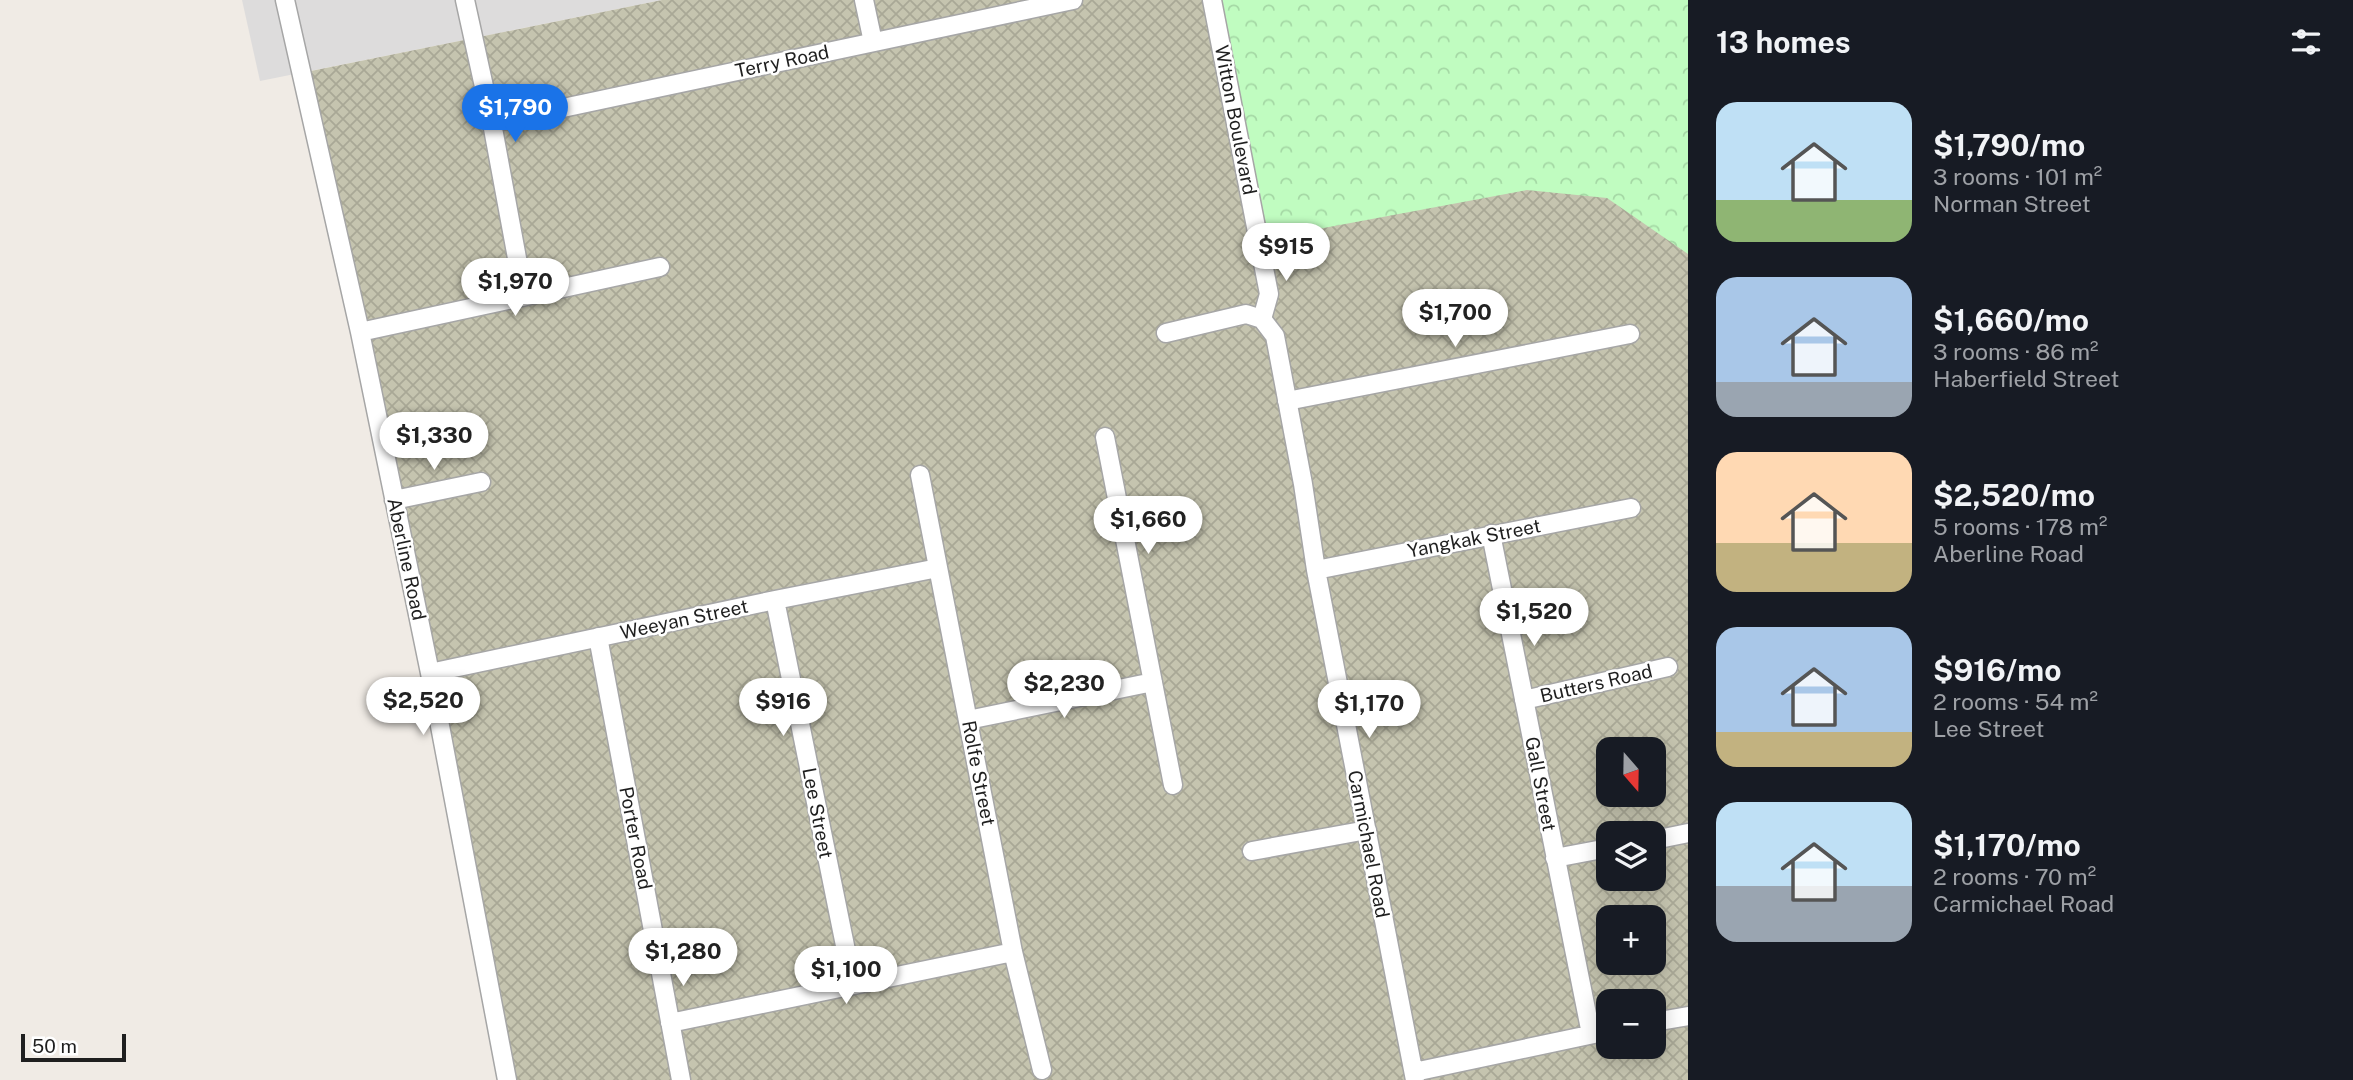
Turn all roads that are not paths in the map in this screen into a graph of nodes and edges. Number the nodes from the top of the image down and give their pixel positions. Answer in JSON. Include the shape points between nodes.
{"nodes":[{"id":1,"x":285,"y":0,"type":"edge"},
{"id":2,"x":465,"y":0,"type":"edge"},
{"id":3,"x":864,"y":0,"type":"edge"},
{"id":4,"x":1073,"y":0,"type":"edge"},
{"id":5,"x":1212,"y":0,"type":"edge"},
{"id":6,"x":873,"y":42,"type":"junction"},
{"id":7,"x":492,"y":123,"type":"junction"},
{"id":8,"x":660,"y":267,"type":"dead end"},
{"id":9,"x":524,"y":296,"type":"junction"},
{"id":10,"x":1262,"y":319,"type":"junction"},
{"id":11,"x":360,"y":332,"type":"junction"},
{"id":12,"x":1166,"y":333,"type":"dead end"},
{"id":13,"x":1630,"y":334,"type":"dead end"},
{"id":14,"x":1287,"y":401,"type":"junction"},
{"id":15,"x":1105,"y":437,"type":"dead end"},
{"id":16,"x":920,"y":475,"type":"dead end"},
{"id":17,"x":481,"y":482,"type":"dead end"},
{"id":18,"x":394,"y":500,"type":"junction"},
{"id":19,"x":1631,"y":508,"type":"dead end"},
{"id":20,"x":1491,"y":534,"type":"junction"},
{"id":21,"x":938,"y":568,"type":"junction"},
{"id":22,"x":1316,"y":570,"type":"junction"},
{"id":23,"x":775,"y":600,"type":"junction"},
{"id":24,"x":598,"y":638,"type":"junction"},
{"id":25,"x":1668,"y":667,"type":"dead end"},
{"id":26,"x":430,"y":673,"type":"junction"},
{"id":27,"x":1153,"y":682,"type":"junction"},
{"id":28,"x":1524,"y":700,"type":"junction"},
{"id":29,"x":968,"y":720,"type":"junction"},
{"id":30,"x":1172,"y":785,"type":"dead end"},
{"id":31,"x":1367,"y":830,"type":"junction"},
{"id":32,"x":1688,"y":834,"type":"edge"},
{"id":33,"x":1666,"y":838,"type":"edge"},
{"id":34,"x":1596,"y":850,"type":"edge"},
{"id":35,"x":1252,"y":851,"type":"dead end"},
{"id":36,"x":1555,"y":858,"type":"junction"},
{"id":37,"x":1013,"y":952,"type":"junction"},
{"id":38,"x":853,"y":985,"type":"junction"},
{"id":39,"x":1688,"y":1016,"type":"edge"},
{"id":40,"x":1596,"y":1017,"type":"edge"},
{"id":41,"x":1666,"y":1020,"type":"edge"},
{"id":42,"x":670,"y":1023,"type":"junction"},
{"id":43,"x":1596,"y":1033,"type":"edge"},
{"id":44,"x":1042,"y":1070,"type":"dead end"},
{"id":45,"x":1415,"y":1076,"type":"edge"},
{"id":46,"x":507,"y":1080,"type":"edge"},
{"id":47,"x":681,"y":1080,"type":"edge"}],
"edges":[{"from":1,"to":11,"type":"street","name":"Aberline Road"},
{"from":2,"to":7,"type":"street"},
{"from":3,"to":6,"type":"street"},
{"from":4,"to":6,"type":"street","name":"Terry Road"},
{"from":5,"to":10,"type":"street","name":"Witton Boulevard","via":[[1269,294]]},
{"from":6,"to":7,"type":"street","name":"Terry Road"},
{"from":7,"to":9,"type":"street"},
{"from":8,"to":9,"type":"street"},
{"from":9,"to":11,"type":"street"},
{"from":10,"to":12,"type":"street","via":[[1246,314]]},
{"from":10,"to":14,"type":"street","via":[[1275,336]]},
{"from":11,"to":18,"type":"street","name":"Aberline Road"},
{"from":13,"to":14,"type":"street"},
{"from":14,"to":22,"type":"street","name":"Carmichael Road"},
{"from":15,"to":27,"type":"street"},
{"from":16,"to":21,"type":"street","name":"Rolfe Street"},
{"from":17,"to":18,"type":"street"},
{"from":18,"to":26,"type":"street","name":"Aberline Road"},
{"from":19,"to":20,"type":"street","name":"Yangkak Street"},
{"from":20,"to":22,"type":"street","name":"Yangkak Street"},
{"from":20,"to":28,"type":"street","name":"Gall Street"},
{"from":21,"to":23,"type":"street","name":"Weeyan Street"},
{"from":21,"to":29,"type":"street","name":"Rolfe Street"},
{"from":22,"to":31,"type":"street","name":"Carmichael Road"},
{"from":23,"to":24,"type":"street","name":"Weeyan Street"},
{"from":23,"to":38,"type":"street","name":"Lee Street"},
{"from":24,"to":26,"type":"street","name":"Weeyan Street"},
{"from":24,"to":42,"type":"street","name":"Porter Road"},
{"from":25,"to":28,"type":"street","name":"Butters Road"},
{"from":26,"to":46,"type":"street","name":"Aberline Road"},
{"from":27,"to":29,"type":"street"},
{"from":27,"to":30,"type":"street"},
{"from":28,"to":36,"type":"street","name":"Gall Street"},
{"from":29,"to":37,"type":"street","name":"Rolfe Street"},
{"from":31,"to":35,"type":"street"},
{"from":31,"to":45,"type":"street","name":"Carmichael Road"},
{"from":32,"to":33,"type":"street"},
{"from":34,"to":36,"type":"street"},
{"from":36,"to":40,"type":"street","name":"Gall Street"},
{"from":37,"to":38,"type":"street"},
{"from":37,"to":44,"type":"street","name":"Rolfe Street"},
{"from":38,"to":42,"type":"street"},
{"from":39,"to":41,"type":"street"},
{"from":42,"to":47,"type":"street","name":"Porter Road"},
{"from":43,"to":45,"type":"street"}]}
